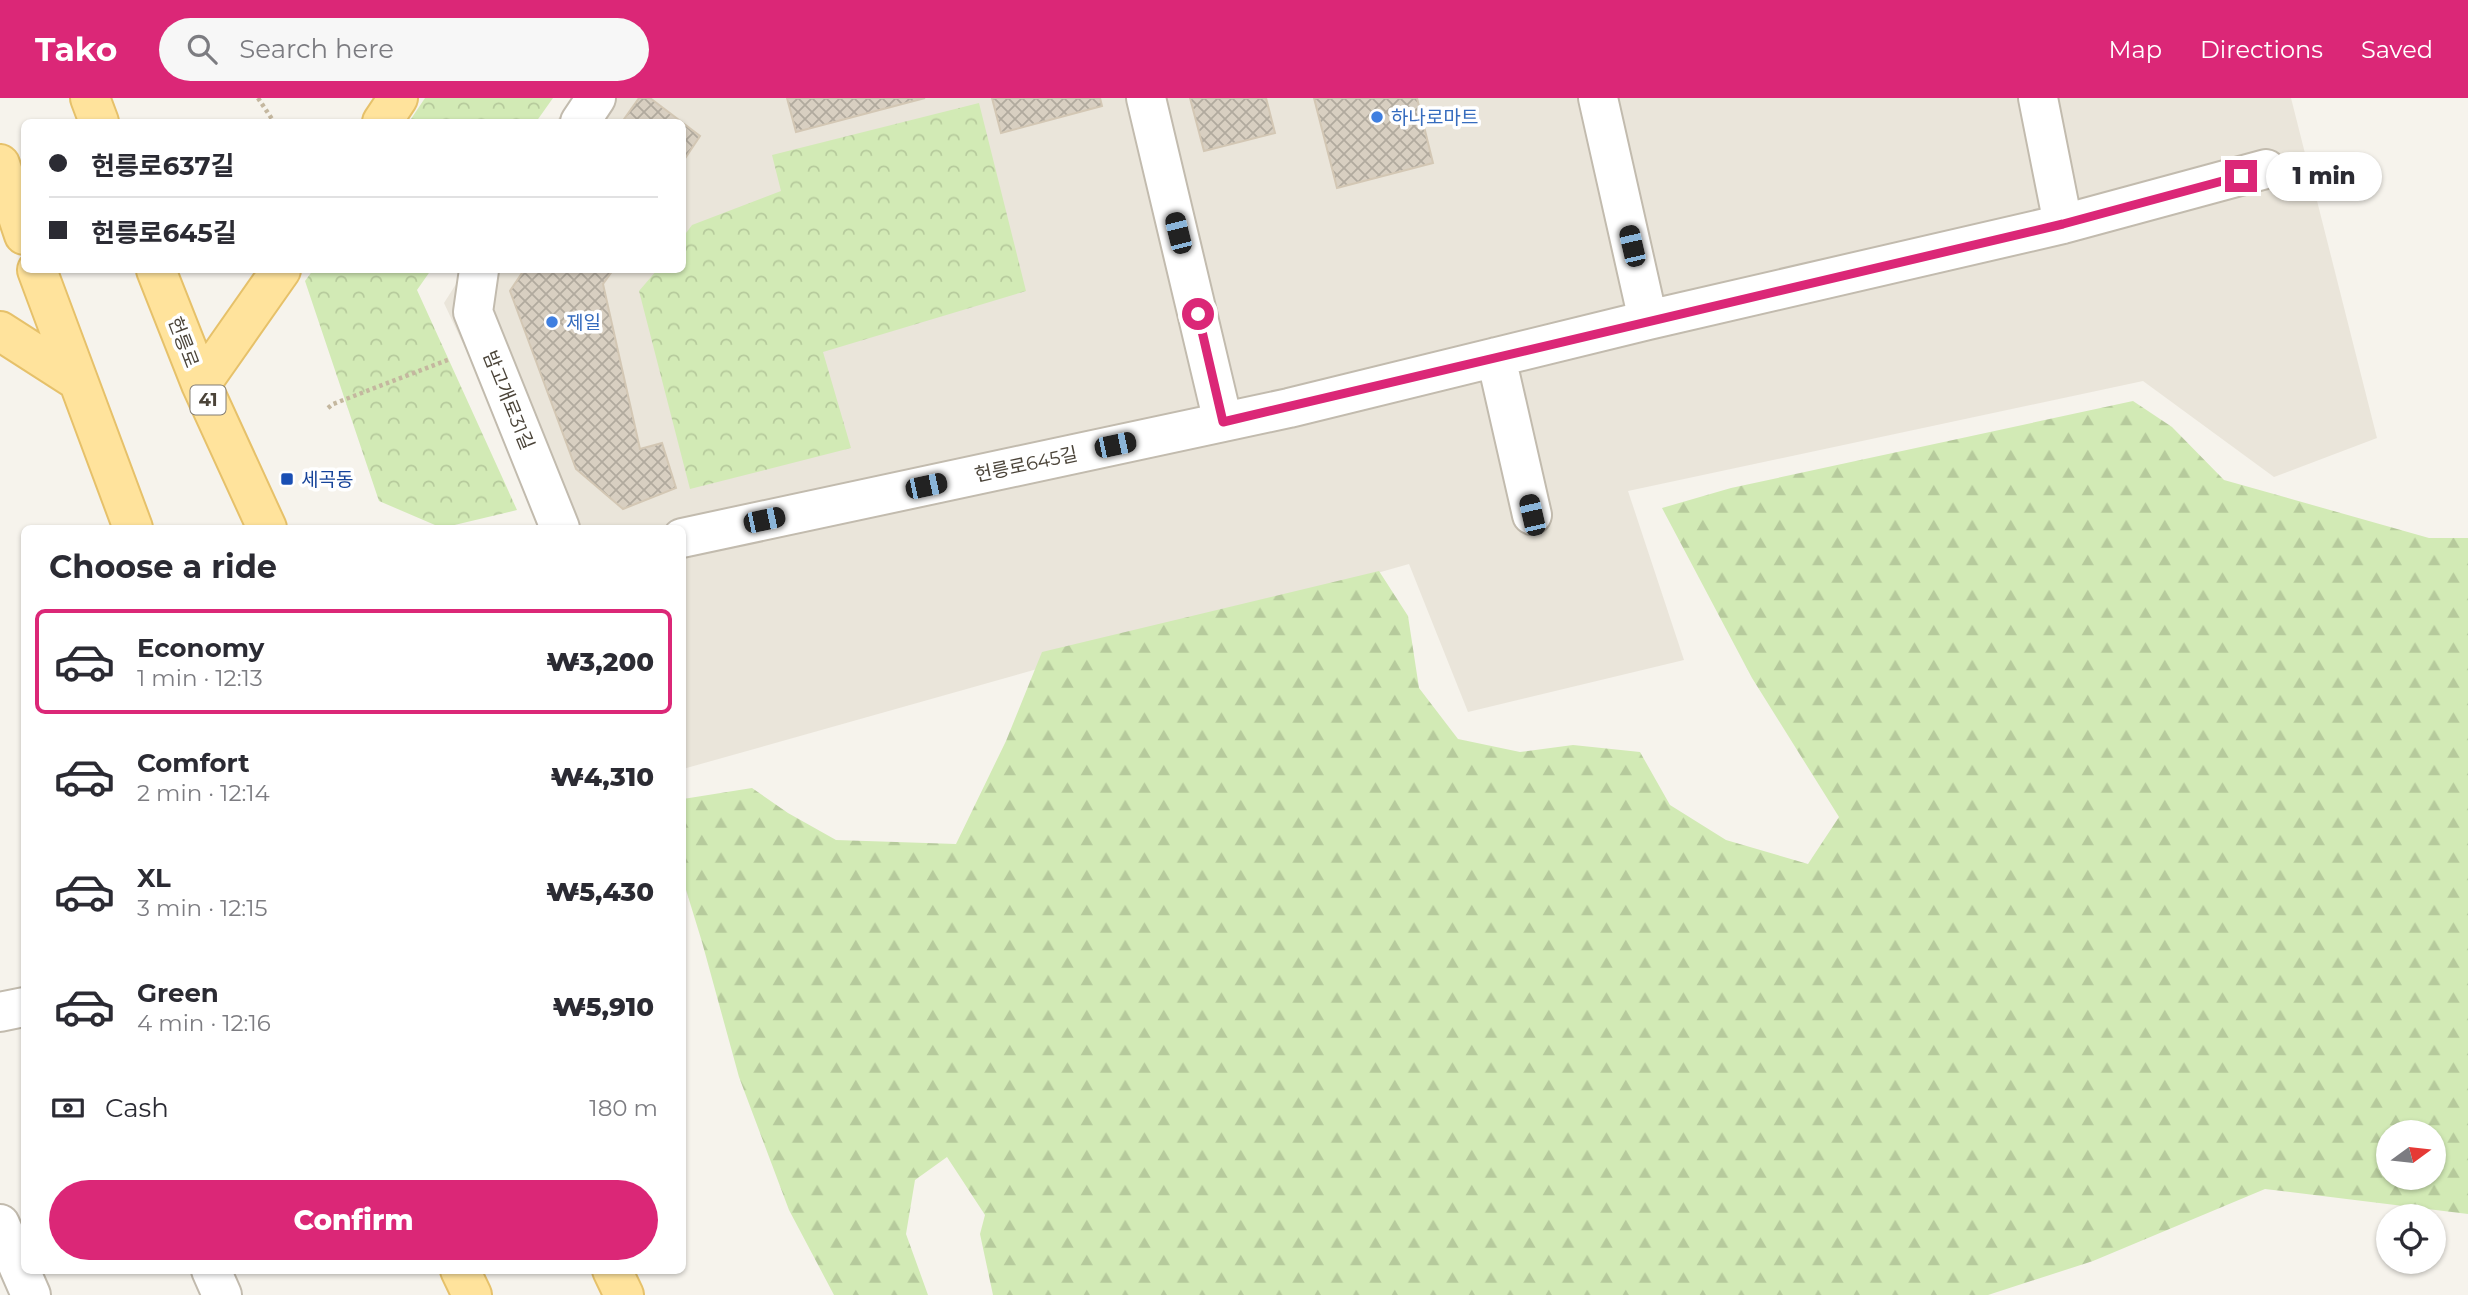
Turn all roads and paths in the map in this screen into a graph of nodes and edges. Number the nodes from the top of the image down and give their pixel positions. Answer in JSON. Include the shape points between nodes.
{"nodes":[{"id":1,"x":90,"y":98,"type":"edge"},
{"id":2,"x":258,"y":98,"type":"edge"},
{"id":3,"x":398,"y":98,"type":"edge"},
{"id":4,"x":596,"y":98,"type":"edge"},
{"id":5,"x":1146,"y":98,"type":"edge"},
{"id":6,"x":1598,"y":98,"type":"edge"},
{"id":7,"x":2038,"y":98,"type":"edge"},
{"id":8,"x":98,"y":119,"type":"edge"},
{"id":9,"x":273,"y":119,"type":"edge"},
{"id":10,"x":384,"y":119,"type":"edge"},
{"id":11,"x":582,"y":119,"type":"edge"},
{"id":12,"x":0,"y":164,"type":"edge"},
{"id":13,"x":2266,"y":169,"type":"dead end"},
{"id":14,"x":2063,"y":224,"type":"junction"},
{"id":15,"x":21,"y":226,"type":"edge"},
{"id":16,"x":38,"y":273,"type":"edge"},
{"id":17,"x":157,"y":273,"type":"edge"},
{"id":18,"x":279,"y":273,"type":"edge"},
{"id":19,"x":479,"y":273,"type":"edge"},
{"id":20,"x":1648,"y":320,"type":"junction"},
{"id":21,"x":0,"y":331,"type":"edge"},
{"id":22,"x":486,"y":345,"type":"junction"},
{"id":23,"x":1496,"y":357,"type":"junction"},
{"id":24,"x":78,"y":381,"type":"junction"},
{"id":25,"x":201,"y":384,"type":"junction"},
{"id":26,"x":328,"y":408,"type":"dead end"},
{"id":27,"x":1223,"y":422,"type":"junction"},
{"id":28,"x":1532,"y":515,"type":"dead end"},
{"id":29,"x":133,"y":525,"type":"edge"},
{"id":30,"x":266,"y":525,"type":"edge"},
{"id":31,"x":559,"y":525,"type":"edge"},
{"id":32,"x":686,"y":537,"type":"edge"},
{"id":33,"x":21,"y":1008,"type":"edge"},
{"id":34,"x":0,"y":1012,"type":"edge"},
{"id":35,"x":0,"y":1224,"type":"edge"},
{"id":36,"x":21,"y":1272,"type":"edge"},
{"id":37,"x":22,"y":1274,"type":"edge"},
{"id":38,"x":213,"y":1274,"type":"edge"},
{"id":39,"x":462,"y":1274,"type":"edge"},
{"id":40,"x":614,"y":1274,"type":"edge"},
{"id":41,"x":31,"y":1295,"type":"edge"},
{"id":42,"x":222,"y":1295,"type":"edge"},
{"id":43,"x":472,"y":1295,"type":"edge"},
{"id":44,"x":624,"y":1295,"type":"edge"}],
"edges":[{"from":1,"to":8,"type":"main road"},
{"from":2,"to":9,"type":"path"},
{"from":3,"to":10,"type":"main road"},
{"from":4,"to":11,"type":"street"},
{"from":5,"to":27,"type":"street"},
{"from":6,"to":20,"type":"street"},
{"from":7,"to":14,"type":"street"},
{"from":12,"to":15,"type":"main road"},
{"from":13,"to":14,"type":"street","name":"헌릉로645길"},
{"from":14,"to":20,"type":"street","name":"헌릉로645길"},
{"from":16,"to":24,"type":"main road"},
{"from":17,"to":25,"type":"main road","name":"헌릉로","number":"41"},
{"from":18,"to":25,"type":"main road"},
{"from":19,"to":22,"type":"street","name":"밤고개로31길","via":[[473,312]]},
{"from":20,"to":23,"type":"street","name":"헌릉로645길"},
{"from":21,"to":24,"type":"main road"},
{"from":22,"to":26,"type":"path"},
{"from":22,"to":31,"type":"street","name":"밤고개로31길"},
{"from":23,"to":27,"type":"street","name":"헌릉로645길"},
{"from":23,"to":28,"type":"street"},
{"from":24,"to":29,"type":"main road"},
{"from":25,"to":30,"type":"main road","name":"헌릉로","number":"41"},
{"from":27,"to":32,"type":"street","name":"헌릉로645길"},
{"from":33,"to":34,"type":"street"},
{"from":35,"to":36,"type":"street"},
{"from":37,"to":41,"type":"street"},
{"from":38,"to":42,"type":"street"},
{"from":39,"to":43,"type":"main road"},
{"from":40,"to":44,"type":"main road"}]}
